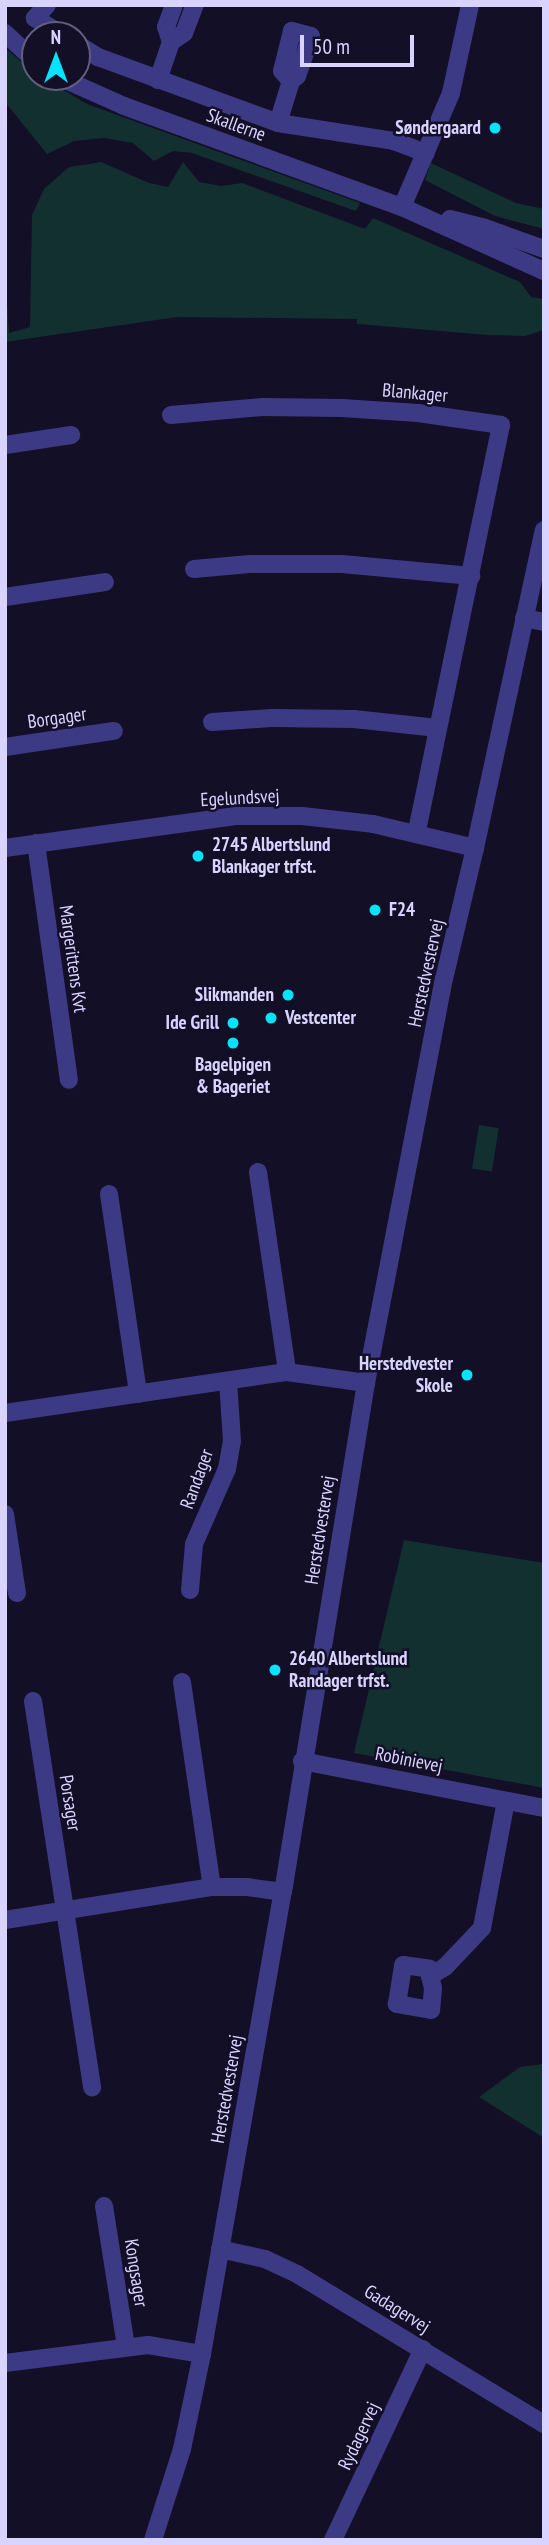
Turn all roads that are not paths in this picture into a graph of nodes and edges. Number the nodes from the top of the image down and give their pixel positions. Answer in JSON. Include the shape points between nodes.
{"nodes":[{"id":1,"x":47,"y":5,"type":"edge"},
{"id":2,"x":174,"y":5,"type":"edge"},
{"id":3,"x":195,"y":5,"type":"edge"},
{"id":4,"x":470,"y":5,"type":"edge"},
{"id":5,"x":40,"y":21,"type":"edge"},
{"id":6,"x":5,"y":33,"type":"edge"},
{"id":7,"x":171,"y":42,"type":"junction"},
{"id":8,"x":21,"y":48,"type":"edge"},
{"id":9,"x":91,"y":53,"type":"edge"},
{"id":10,"x":158,"y":80,"type":"junction"},
{"id":11,"x":291,"y":81,"type":"dead end"},
{"id":12,"x":90,"y":91,"type":"edge"},
{"id":13,"x":278,"y":123,"type":"junction"},
{"id":14,"x":426,"y":153,"type":"junction"},
{"id":15,"x":402,"y":207,"type":"junction"},
{"id":16,"x":544,"y":249,"type":"edge"},
{"id":17,"x":544,"y":271,"type":"edge"},
{"id":18,"x":171,"y":415,"type":"dead end"},
{"id":19,"x":71,"y":435,"type":"dead end"},
{"id":20,"x":5,"y":445,"type":"edge"},
{"id":21,"x":544,"y":530,"type":"edge"},
{"id":22,"x":194,"y":569,"type":"dead end"},
{"id":23,"x":471,"y":576,"type":"junction"},
{"id":24,"x":105,"y":582,"type":"dead end"},
{"id":25,"x":5,"y":597,"type":"edge"},
{"id":26,"x":524,"y":618,"type":"junction"},
{"id":27,"x":544,"y":622,"type":"edge"},
{"id":28,"x":212,"y":722,"type":"dead end"},
{"id":29,"x":438,"y":728,"type":"junction"},
{"id":30,"x":114,"y":731,"type":"dead end"},
{"id":31,"x":5,"y":747,"type":"edge"},
{"id":32,"x":416,"y":831,"type":"junction"},
{"id":33,"x":36,"y":843,"type":"junction"},
{"id":34,"x":5,"y":848,"type":"edge"},
{"id":35,"x":475,"y":848,"type":"junction"},
{"id":36,"x":69,"y":1080,"type":"dead end"},
{"id":37,"x":258,"y":1172,"type":"dead end"},
{"id":38,"x":109,"y":1194,"type":"dead end"},
{"id":39,"x":287,"y":1373,"type":"junction"},
{"id":40,"x":228,"y":1381,"type":"junction"},
{"id":41,"x":366,"y":1383,"type":"junction"},
{"id":42,"x":138,"y":1394,"type":"junction"},
{"id":43,"x":5,"y":1413,"type":"edge"},
{"id":44,"x":5,"y":1514,"type":"edge"},
{"id":45,"x":190,"y":1590,"type":"dead end"},
{"id":46,"x":17,"y":1593,"type":"dead end"},
{"id":47,"x":182,"y":1682,"type":"dead end"},
{"id":48,"x":33,"y":1701,"type":"dead end"},
{"id":49,"x":302,"y":1762,"type":"junction"},
{"id":50,"x":506,"y":1801,"type":"junction"},
{"id":51,"x":544,"y":1808,"type":"edge"},
{"id":52,"x":212,"y":1887,"type":"junction"},
{"id":53,"x":283,"y":1892,"type":"junction"},
{"id":54,"x":66,"y":1911,"type":"junction"},
{"id":55,"x":5,"y":1920,"type":"edge"},
{"id":56,"x":430,"y":1976,"type":"dead end"},
{"id":57,"x":92,"y":2088,"type":"dead end"},
{"id":58,"x":104,"y":2206,"type":"dead end"},
{"id":59,"x":220,"y":2249,"type":"junction"},
{"id":60,"x":126,"y":2346,"type":"junction"},
{"id":61,"x":422,"y":2349,"type":"junction"},
{"id":62,"x":202,"y":2354,"type":"junction"},
{"id":63,"x":5,"y":2363,"type":"edge"},
{"id":64,"x":544,"y":2424,"type":"edge"},
{"id":65,"x":153,"y":2540,"type":"edge"},
{"id":66,"x":333,"y":2540,"type":"edge"}],
"edges":[{"from":1,"to":5,"type":"street","via":[[35,18]]},
{"from":2,"to":7,"type":"street","via":[[166,27]]},
{"from":3,"to":7,"type":"street","via":[[184,33]]},
{"from":4,"to":14,"type":"street","via":[[451,93]]},
{"from":6,"to":8,"type":"street"},
{"from":7,"to":10,"type":"street"},
{"from":9,"to":10,"type":"street"},
{"from":10,"to":13,"type":"street"},
{"from":11,"to":13,"type":"street"},
{"from":12,"to":15,"type":"street","name":"Skallerne"},
{"from":13,"to":14,"type":"street","via":[[394,141]]},
{"from":14,"to":15,"type":"street"},
{"from":15,"to":16,"type":"street","name":"Skallerne"},
{"from":15,"to":17,"type":"street","name":"Skallerne"},
{"from":18,"to":23,"type":"street","name":"Blankager","via":[[263,407],[342,408],[501,425]]},
{"from":19,"to":20,"type":"street"},
{"from":21,"to":26,"type":"street","name":"Herstedvestervej"},
{"from":22,"to":23,"type":"street","via":[[342,564]]},
{"from":23,"to":29,"type":"street","name":"Blankager"},
{"from":24,"to":25,"type":"street"},
{"from":26,"to":27,"type":"street"},
{"from":26,"to":35,"type":"street","name":"Herstedvestervej"},
{"from":28,"to":29,"type":"street","via":[[355,719]]},
{"from":29,"to":32,"type":"street","name":"Blankager"},
{"from":30,"to":31,"type":"street","name":"Borgager"},
{"from":32,"to":33,"type":"street","name":"Egelundsvej","via":[[337,819],[236,816]]},
{"from":32,"to":35,"type":"street","name":"Egelundsvej"},
{"from":33,"to":34,"type":"street","name":"Egelundsvej"},
{"from":33,"to":36,"type":"street","name":"Margerittens Kvt"},
{"from":35,"to":41,"type":"street","name":"Herstedvestervej","via":[[443,979]]},
{"from":37,"to":39,"type":"street"},
{"from":38,"to":42,"type":"street"},
{"from":39,"to":40,"type":"street"},
{"from":39,"to":41,"type":"street"},
{"from":40,"to":42,"type":"street"},
{"from":40,"to":45,"type":"street","name":"Randager","via":[[232,1441],[227,1469],[194,1545]]},
{"from":41,"to":49,"type":"street","name":"Herstedvestervej"},
{"from":42,"to":43,"type":"street"},
{"from":44,"to":46,"type":"street"},
{"from":47,"to":52,"type":"street"},
{"from":48,"to":54,"type":"street","name":"Porsager"},
{"from":49,"to":50,"type":"street","name":"Robinievej"},
{"from":49,"to":53,"type":"street","name":"Herstedvestervej"},
{"from":50,"to":51,"type":"street","name":"Robinievej"},
{"from":50,"to":56,"type":"street","via":[[482,1928],[445,1967]]},
{"from":52,"to":53,"type":"street"},
{"from":52,"to":54,"type":"street"},
{"from":53,"to":59,"type":"street","name":"Herstedvestervej"},
{"from":54,"to":55,"type":"street"},
{"from":54,"to":57,"type":"street","name":"Porsager"},
{"from":58,"to":60,"type":"street","name":"Kongsager"},
{"from":59,"to":61,"type":"street","name":"Gadagervej","via":[[265,2259],[298,2274]]},
{"from":59,"to":62,"type":"street","name":"Herstedvestervej"},
{"from":60,"to":62,"type":"street"},
{"from":60,"to":63,"type":"street"},
{"from":61,"to":64,"type":"street","name":"Gadagervej"},
{"from":61,"to":66,"type":"street","name":"Rydagervej"},
{"from":62,"to":65,"type":"street","name":"Herstedvestervej","via":[[181,2449]]}]}
